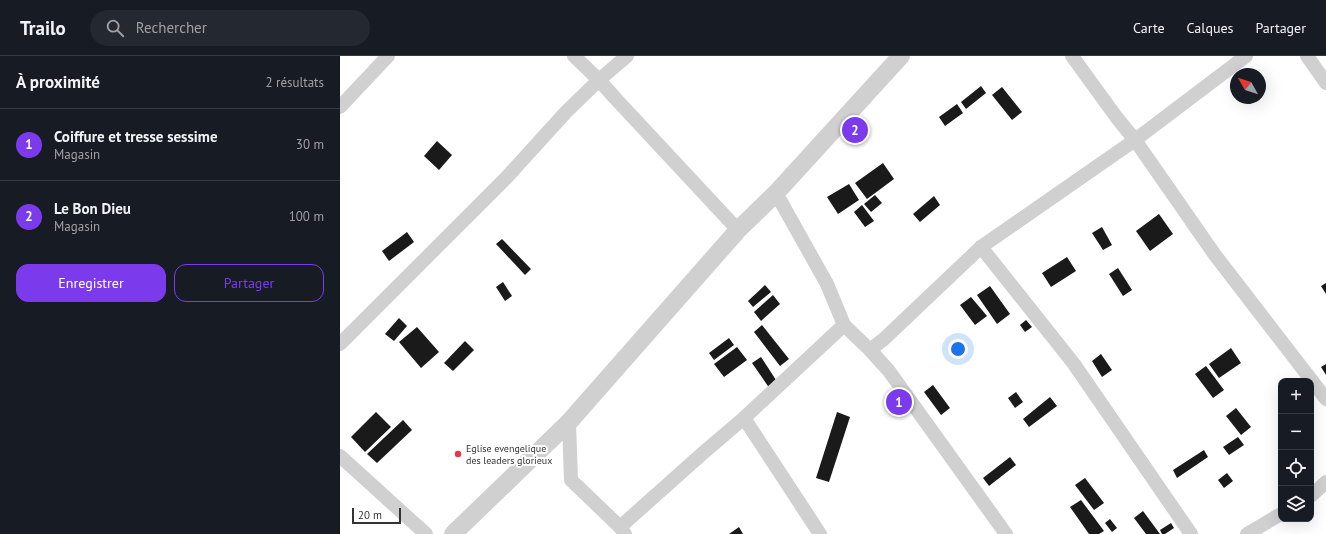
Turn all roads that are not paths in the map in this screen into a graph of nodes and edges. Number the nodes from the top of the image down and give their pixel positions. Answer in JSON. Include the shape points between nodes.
{"nodes":[{"id":1,"x":388,"y":56,"type":"edge"},
{"id":2,"x":574,"y":56,"type":"edge"},
{"id":3,"x":627,"y":56,"type":"edge"},
{"id":4,"x":901,"y":56,"type":"edge"},
{"id":5,"x":1072,"y":56,"type":"edge"},
{"id":6,"x":1246,"y":56,"type":"edge"},
{"id":7,"x":1306,"y":56,"type":"edge"},
{"id":8,"x":600,"y":80,"type":"junction"},
{"id":9,"x":1326,"y":83,"type":"edge"},
{"id":10,"x":340,"y":107,"type":"edge"},
{"id":11,"x":1134,"y":140,"type":"junction"},
{"id":12,"x":776,"y":193,"type":"junction"},
{"id":13,"x":738,"y":230,"type":"junction"},
{"id":14,"x":981,"y":248,"type":"junction"},
{"id":15,"x":844,"y":325,"type":"junction"},
{"id":16,"x":340,"y":344,"type":"edge"},
{"id":17,"x":870,"y":350,"type":"junction"},
{"id":18,"x":1326,"y":399,"type":"edge"},
{"id":19,"x":744,"y":418,"type":"junction"},
{"id":20,"x":569,"y":422,"type":"junction"},
{"id":21,"x":340,"y":456,"type":"edge"},
{"id":22,"x":1326,"y":482,"type":"edge"},
{"id":23,"x":1314,"y":493,"type":"edge"},
{"id":24,"x":1278,"y":516,"type":"edge"},
{"id":25,"x":623,"y":531,"type":"edge"},
{"id":26,"x":426,"y":534,"type":"edge"},
{"id":27,"x":453,"y":534,"type":"edge"},
{"id":28,"x":820,"y":534,"type":"edge"},
{"id":29,"x":1006,"y":534,"type":"edge"},
{"id":30,"x":1192,"y":534,"type":"edge"},
{"id":31,"x":1247,"y":534,"type":"edge"}],
"edges":[{"from":1,"to":10,"type":"street"},
{"from":2,"to":8,"type":"street"},
{"from":3,"to":8,"type":"street"},
{"from":4,"to":12,"type":"street"},
{"from":5,"to":11,"type":"street"},
{"from":6,"to":11,"type":"street"},
{"from":7,"to":9,"type":"street"},
{"from":8,"to":13,"type":"street"},
{"from":8,"to":16,"type":"street"},
{"from":11,"to":14,"type":"street"},
{"from":11,"to":18,"type":"street","via":[[1215,255]]},
{"from":12,"to":13,"type":"street"},
{"from":12,"to":15,"type":"street","via":[[827,284]]},
{"from":13,"to":20,"type":"street"},
{"from":14,"to":17,"type":"street"},
{"from":14,"to":30,"type":"street","via":[[1074,364]]},
{"from":15,"to":17,"type":"street"},
{"from":15,"to":19,"type":"street"},
{"from":17,"to":29,"type":"street","via":[[889,371]]},
{"from":19,"to":25,"type":"street","via":[[702,453]]},
{"from":19,"to":28,"type":"street"},
{"from":20,"to":25,"type":"street","via":[[571,480]]},
{"from":20,"to":27,"type":"street"},
{"from":21,"to":26,"type":"street"},
{"from":22,"to":23,"type":"street"},
{"from":24,"to":31,"type":"street"}]}
